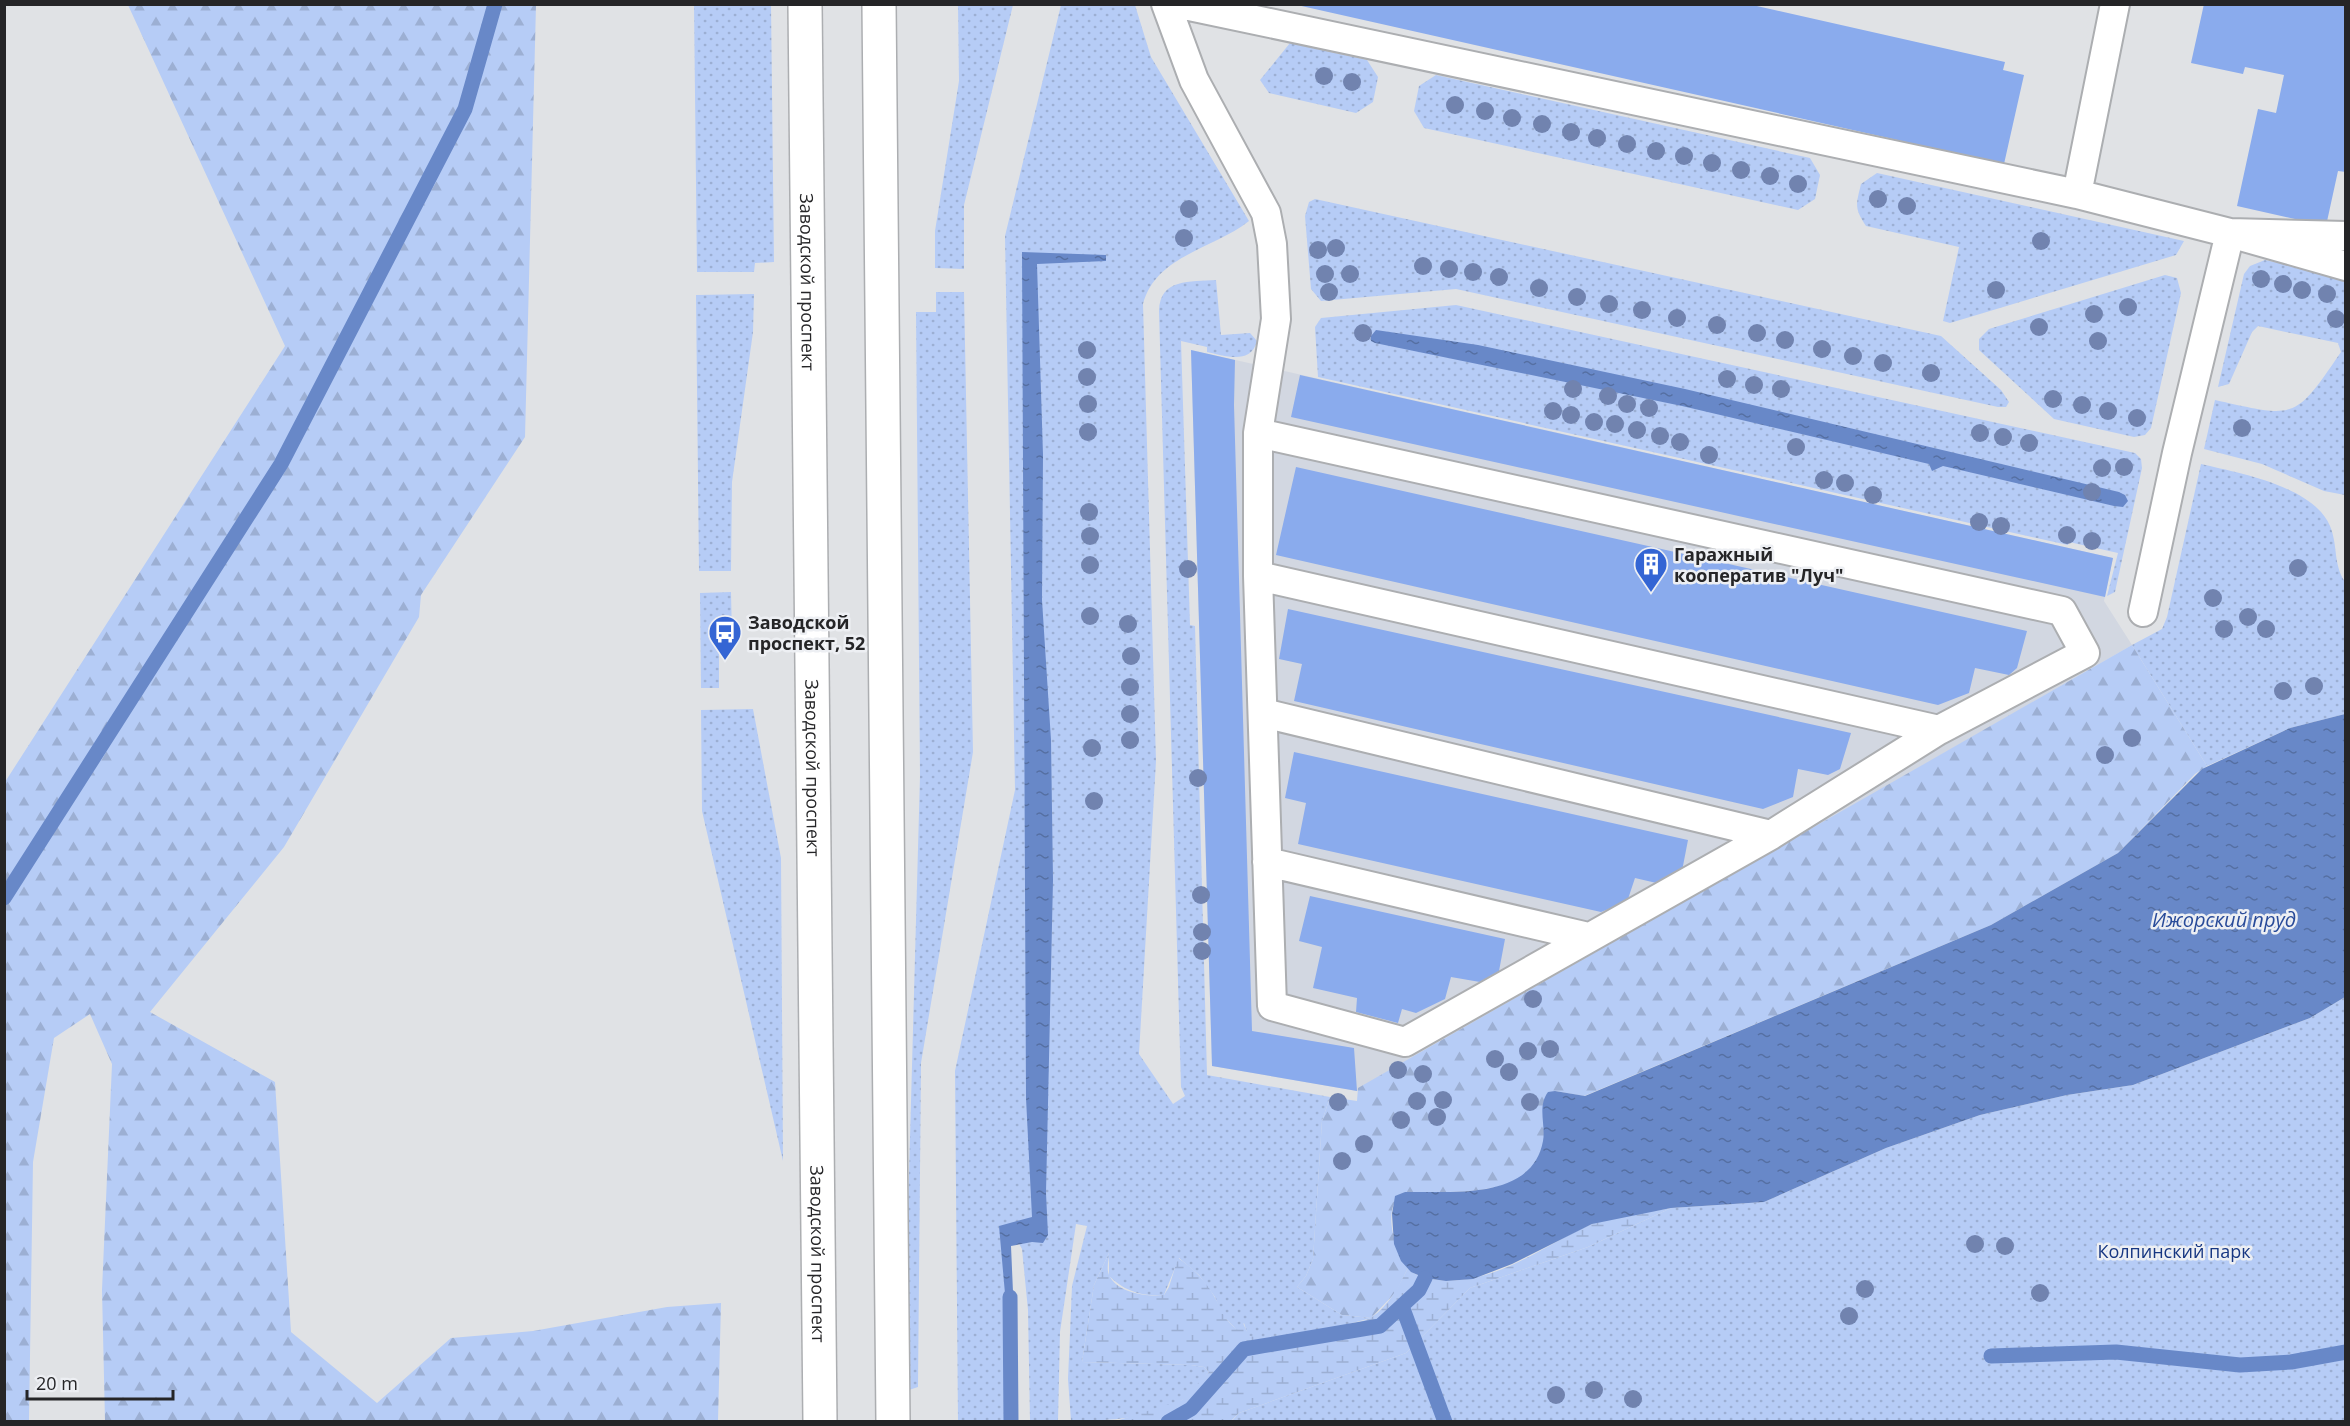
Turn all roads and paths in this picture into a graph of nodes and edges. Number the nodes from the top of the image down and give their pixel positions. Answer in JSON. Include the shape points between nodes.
{"nodes":[{"id":1,"x":805,"y":4,"type":"edge"},
{"id":2,"x":879,"y":4,"type":"edge"},
{"id":3,"x":1166,"y":4,"type":"edge"},
{"id":4,"x":1180,"y":4,"type":"edge"},
{"id":5,"x":2115,"y":4,"type":"edge"},
{"id":6,"x":2077,"y":194,"type":"junction"},
{"id":7,"x":2230,"y":233,"type":"junction"},
{"id":8,"x":2346,"y":236,"type":"edge"},
{"id":9,"x":2346,"y":266,"type":"edge"},
{"id":10,"x":1258,"y":433,"type":"junction"},
{"id":11,"x":1258,"y":576,"type":"junction"},
{"id":12,"x":2143,"y":612,"type":"dead end"},
{"id":13,"x":1263,"y":713,"type":"junction"},
{"id":14,"x":1939,"y":730,"type":"junction"},
{"id":15,"x":1771,"y":835,"type":"junction"},
{"id":16,"x":1268,"y":862,"type":"junction"},
{"id":17,"x":1588,"y":937,"type":"junction"},
{"id":18,"x":892,"y":1409,"type":"edge"},
{"id":19,"x":820,"y":1421,"type":"edge"}],
"edges":[{"from":1,"to":19,"type":"main road","name":"Заводской проспект"},
{"from":2,"to":18,"type":"main road"},
{"from":3,"to":10,"type":"lane","via":[[1194,80],[1266,213],[1272,244],[1276,319]]},
{"from":4,"to":6,"type":"lane"},
{"from":5,"to":6,"type":"lane"},
{"from":6,"to":7,"type":"lane"},
{"from":7,"to":8,"type":"lane"},
{"from":7,"to":9,"type":"lane"},
{"from":7,"to":12,"type":"lane"},
{"from":10,"to":11,"type":"lane"},
{"from":10,"to":14,"type":"lane","via":[[2061,611],[2085,653]]},
{"from":11,"to":13,"type":"lane"},
{"from":11,"to":14,"type":"lane"},
{"from":13,"to":15,"type":"lane"},
{"from":13,"to":16,"type":"lane"},
{"from":14,"to":15,"type":"lane"},
{"from":15,"to":17,"type":"lane"},
{"from":16,"to":17,"type":"lane"},
{"from":16,"to":17,"type":"lane","via":[[1272,1006],[1405,1042]]}]}
